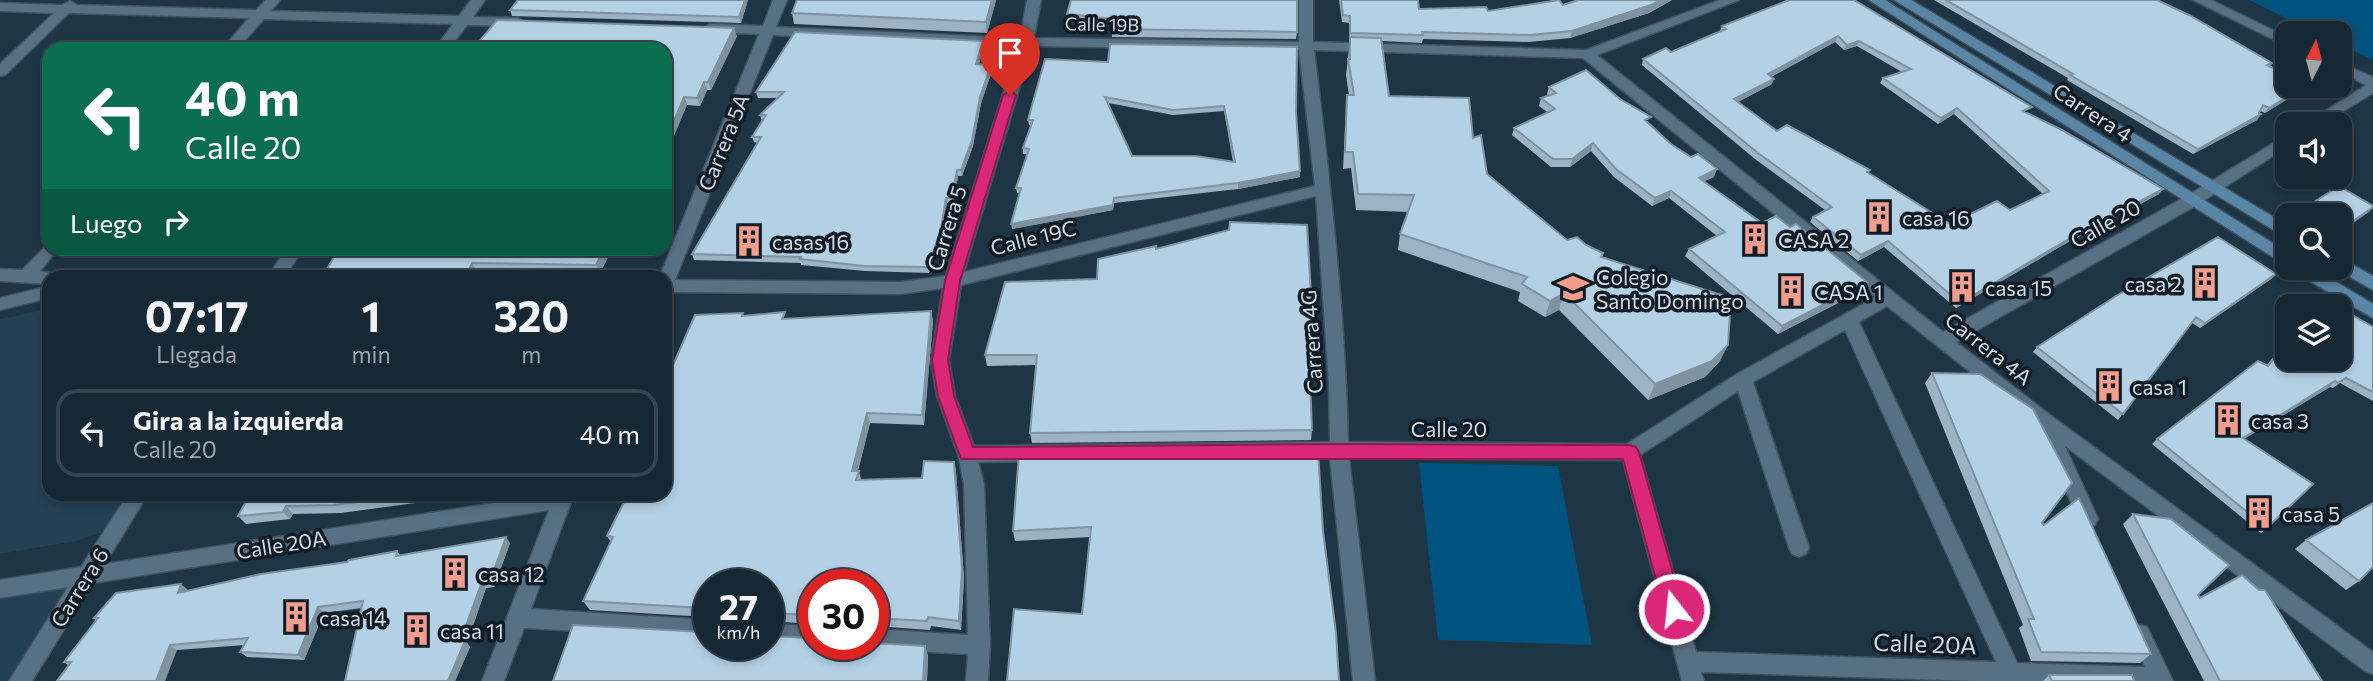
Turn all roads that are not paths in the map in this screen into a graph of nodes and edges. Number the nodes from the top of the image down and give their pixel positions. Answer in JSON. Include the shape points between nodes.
{"nodes":[{"id":1,"x":273,"y":0,"type":"edge"},
{"id":2,"x":478,"y":0,"type":"edge"},
{"id":3,"x":780,"y":0,"type":"edge"},
{"id":4,"x":1034,"y":0,"type":"edge"},
{"id":5,"x":1306,"y":0,"type":"edge"},
{"id":6,"x":1731,"y":0,"type":"edge"},
{"id":7,"x":1876,"y":0,"type":"edge"},
{"id":8,"x":1900,"y":0,"type":"edge"},
{"id":9,"x":2200,"y":0,"type":"edge"},
{"id":10,"x":70,"y":5,"type":"edge"},
{"id":11,"x":0,"y":7,"type":"edge"},
{"id":12,"x":260,"y":15,"type":"junction"},
{"id":13,"x":463,"y":21,"type":"junction"},
{"id":14,"x":532,"y":23,"type":"edge"},
{"id":15,"x":699,"y":28,"type":"edge"},
{"id":16,"x":768,"y":30,"type":"junction"},
{"id":17,"x":2275,"y":36,"type":"edge"},
{"id":18,"x":235,"y":42,"type":"edge"},
{"id":19,"x":447,"y":42,"type":"edge"},
{"id":20,"x":1026,"y":42,"type":"junction"},
{"id":21,"x":1306,"y":46,"type":"junction"},
{"id":22,"x":1587,"y":54,"type":"junction"},
{"id":23,"x":0,"y":72,"type":"edge"},
{"id":24,"x":2352,"y":74,"type":"edge"},
{"id":25,"x":2373,"y":85,"type":"edge"},
{"id":26,"x":2331,"y":112,"type":"edge"},
{"id":27,"x":2275,"y":147,"type":"edge"},
{"id":28,"x":2211,"y":187,"type":"junction"},
{"id":29,"x":1322,"y":189,"type":"junction"},
{"id":30,"x":2190,"y":201,"type":"junction"},
{"id":31,"x":2275,"y":225,"type":"edge"},
{"id":32,"x":2275,"y":253,"type":"edge"},
{"id":33,"x":44,"y":256,"type":"edge"},
{"id":34,"x":671,"y":270,"type":"edge"},
{"id":35,"x":2352,"y":271,"type":"edge"},
{"id":36,"x":0,"y":275,"type":"edge"},
{"id":37,"x":26,"y":277,"type":"junction"},
{"id":38,"x":42,"y":278,"type":"edge"},
{"id":39,"x":2320,"y":280,"type":"edge"},
{"id":40,"x":953,"y":281,"type":"junction"},
{"id":41,"x":2373,"y":284,"type":"edge"},
{"id":42,"x":672,"y":285,"type":"edge"},
{"id":43,"x":42,"y":294,"type":"edge"},
{"id":44,"x":1888,"y":298,"type":"junction"},
{"id":45,"x":0,"y":304,"type":"edge"},
{"id":46,"x":2373,"y":312,"type":"edge"},
{"id":47,"x":1849,"y":320,"type":"junction"},
{"id":48,"x":1942,"y":341,"type":"junction"},
{"id":49,"x":1743,"y":379,"type":"junction"},
{"id":50,"x":2043,"y":420,"type":"junction"},
{"id":51,"x":1339,"y":450,"type":"junction"},
{"id":52,"x":1630,"y":452,"type":"junction"},
{"id":53,"x":967,"y":454,"type":"junction"},
{"id":54,"x":133,"y":501,"type":"edge"},
{"id":55,"x":533,"y":501,"type":"edge"},
{"id":56,"x":562,"y":501,"type":"edge"},
{"id":57,"x":2098,"y":542,"type":"edge"},
{"id":58,"x":1799,"y":548,"type":"dead end"},
{"id":59,"x":86,"y":574,"type":"junction"},
{"id":60,"x":0,"y":589,"type":"edge"},
{"id":61,"x":2132,"y":616,"type":"edge"},
{"id":62,"x":518,"y":618,"type":"junction"},
{"id":63,"x":693,"y":628,"type":"edge"},
{"id":64,"x":889,"y":640,"type":"edge"},
{"id":65,"x":979,"y":645,"type":"junction"},
{"id":66,"x":2373,"y":664,"type":"edge"},
{"id":67,"x":1691,"y":671,"type":"edge"},
{"id":68,"x":2011,"y":672,"type":"junction"},
{"id":69,"x":2160,"y":679,"type":"edge"},
{"id":70,"x":20,"y":681,"type":"edge"},
{"id":71,"x":493,"y":681,"type":"edge"},
{"id":72,"x":977,"y":681,"type":"edge"},
{"id":73,"x":1364,"y":681,"type":"edge"}],
"edges":[{"from":1,"to":12,"type":"street"},
{"from":2,"to":13,"type":"street"},
{"from":3,"to":16,"type":"street","name":"Carrera 5A"},
{"from":4,"to":20,"type":"street","name":"Carrera 5"},
{"from":5,"to":21,"type":"street","name":"Carrera 4G"},
{"from":6,"to":22,"type":"street","name":"Calle 19B"},
{"from":7,"to":30,"type":"main road","name":"Carrera 4"},
{"from":8,"to":28,"type":"main road","name":"Carrera 4"},
{"from":9,"to":17,"type":"street"},
{"from":10,"to":11,"type":"street"},
{"from":10,"to":12,"type":"street"},
{"from":10,"to":23,"type":"street"},
{"from":12,"to":13,"type":"street"},
{"from":12,"to":18,"type":"street"},
{"from":13,"to":14,"type":"street"},
{"from":13,"to":19,"type":"street"},
{"from":15,"to":16,"type":"street","name":"Calle 19B"},
{"from":16,"to":20,"type":"street","name":"Calle 19B"},
{"from":16,"to":34,"type":"street","name":"Carrera 5A"},
{"from":20,"to":21,"type":"street","name":"Calle 19B"},
{"from":20,"to":40,"type":"street","name":"Carrera 5"},
{"from":21,"to":22,"type":"street","name":"Calle 19B"},
{"from":21,"to":29,"type":"street","name":"Carrera 4G"},
{"from":22,"to":44,"type":"street","name":"Carrera 4A"},
{"from":24,"to":25,"type":"street"},
{"from":25,"to":26,"type":"street"},
{"from":27,"to":28,"type":"street","name":"Calle 20"},
{"from":28,"to":30,"type":"street","name":"Calle 20"},
{"from":28,"to":31,"type":"main road","name":"Carrera 4"},
{"from":29,"to":40,"type":"street","name":"Calle 19C"},
{"from":29,"to":51,"type":"street","name":"Carrera 4G"},
{"from":30,"to":32,"type":"main road","name":"Carrera 4"},
{"from":30,"to":48,"type":"street","name":"Calle 20"},
{"from":33,"to":37,"type":"street"},
{"from":35,"to":41,"type":"main road"},
{"from":36,"to":37,"type":"street"},
{"from":37,"to":38,"type":"street"},
{"from":39,"to":46,"type":"main road"},
{"from":40,"to":42,"type":"street","name":"Calle 19C","via":[[901,288]]},
{"from":40,"to":53,"type":"street","name":"Carrera 5","via":[[940,360],[946,396]]},
{"from":43,"to":45,"type":"street"},
{"from":44,"to":47,"type":"street"},
{"from":44,"to":48,"type":"street","name":"Carrera 4A"},
{"from":47,"to":49,"type":"street"},
{"from":47,"to":68,"type":"street"},
{"from":48,"to":50,"type":"street","name":"Carrera 4A"},
{"from":49,"to":52,"type":"street"},
{"from":49,"to":58,"type":"street"},
{"from":50,"to":57,"type":"street"},
{"from":50,"to":66,"type":"street","name":"Carrera 4A"},
{"from":51,"to":52,"type":"street","name":"Calle 20"},
{"from":51,"to":53,"type":"street","name":"Calle 20"},
{"from":51,"to":73,"type":"street","name":"Carrera 4G"},
{"from":52,"to":67,"type":"street"},
{"from":53,"to":65,"type":"street","name":"Carrera 5","via":[[974,484]]},
{"from":54,"to":59,"type":"street","name":"Carrera 6"},
{"from":55,"to":59,"type":"street","name":"Calle 20A"},
{"from":56,"to":62,"type":"street"},
{"from":59,"to":60,"type":"street","name":"Calle 20A"},
{"from":59,"to":70,"type":"street","name":"Carrera 6"},
{"from":61,"to":69,"type":"street"},
{"from":62,"to":63,"type":"street"},
{"from":62,"to":71,"type":"street"},
{"from":64,"to":65,"type":"street"},
{"from":65,"to":72,"type":"street","name":"Carrera 5"},
{"from":67,"to":68,"type":"street","name":"Calle 20A"},
{"from":68,"to":69,"type":"street","name":"Calle 20A"}]}
